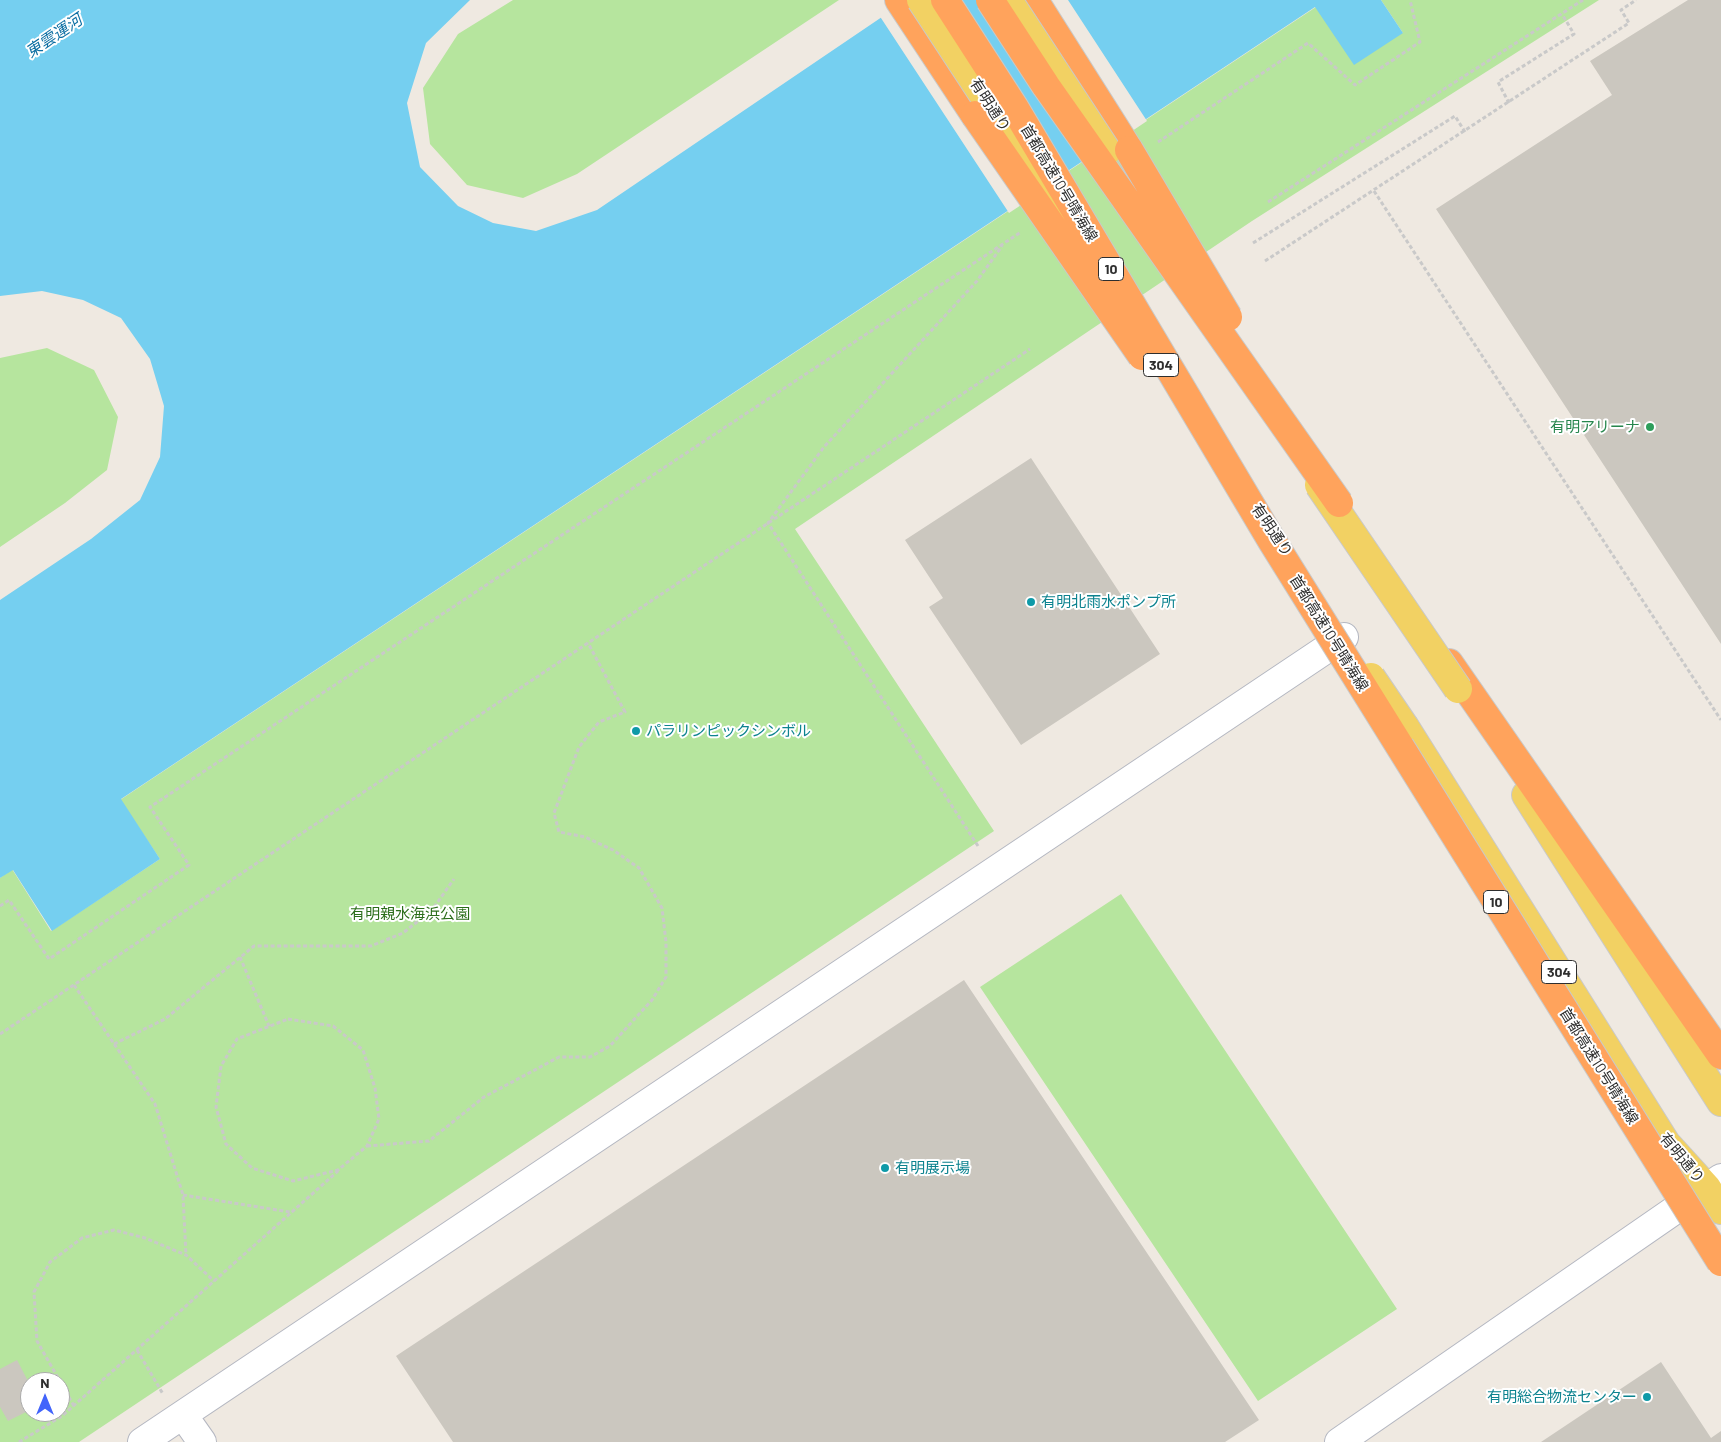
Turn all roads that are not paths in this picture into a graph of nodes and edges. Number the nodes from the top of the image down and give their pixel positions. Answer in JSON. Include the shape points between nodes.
{"nodes":[{"id":1,"x":899,"y":0,"type":"edge"},
{"id":2,"x":922,"y":0,"type":"edge"},
{"id":3,"x":945,"y":0,"type":"edge"},
{"id":4,"x":990,"y":0,"type":"edge"},
{"id":5,"x":1008,"y":0,"type":"edge"},
{"id":6,"x":1034,"y":0,"type":"edge"},
{"id":7,"x":1339,"y":503,"type":"junction"},
{"id":8,"x":1272,"y":541,"type":"junction"},
{"id":9,"x":1344,"y":638,"type":"junction"},
{"id":10,"x":1721,"y":1055,"type":"edge"},
{"id":11,"x":1721,"y":1102,"type":"edge"},
{"id":12,"x":1716,"y":1192,"type":"edge"},
{"id":13,"x":1721,"y":1262,"type":"edge"},
{"id":14,"x":183,"y":1415,"type":"junction"},
{"id":15,"x":142,"y":1442,"type":"edge"},
{"id":16,"x":202,"y":1442,"type":"edge"},
{"id":17,"x":1339,"y":1442,"type":"edge"}],
"edges":[{"from":1,"to":8,"type":"highway","number":"10","bridge":true,"via":[[975,115]]},
{"from":2,"to":9,"type":"main road","name":"有明通り","number":"304","bridge":true,"via":[[1050,199]]},
{"from":3,"to":8,"type":"highway","name":"首都高速10号晴海線","number":"10","bridge":true,"via":[[1014,107]]},
{"from":4,"to":7,"type":"highway","bridge":true,"via":[[1046,86]]},
{"from":5,"to":11,"type":"main road","bridge":true,"via":[[1158,229],[1333,507],[1458,689]]},
{"from":6,"to":7,"type":"highway","bridge":true,"via":[[1129,150]]},
{"from":7,"to":10,"type":"highway"},
{"from":8,"to":13,"type":"highway","name":"首都高速10号晴海線","number":"10","bridge":true},
{"from":9,"to":12,"type":"main road","name":"有明通り","number":"304","bridge":true,"via":[[1405,727],[1666,1143]]},
{"from":9,"to":14,"type":"street"},
{"from":12,"to":17,"type":"street"},
{"from":14,"to":15,"type":"street"},
{"from":14,"to":16,"type":"street"}]}
